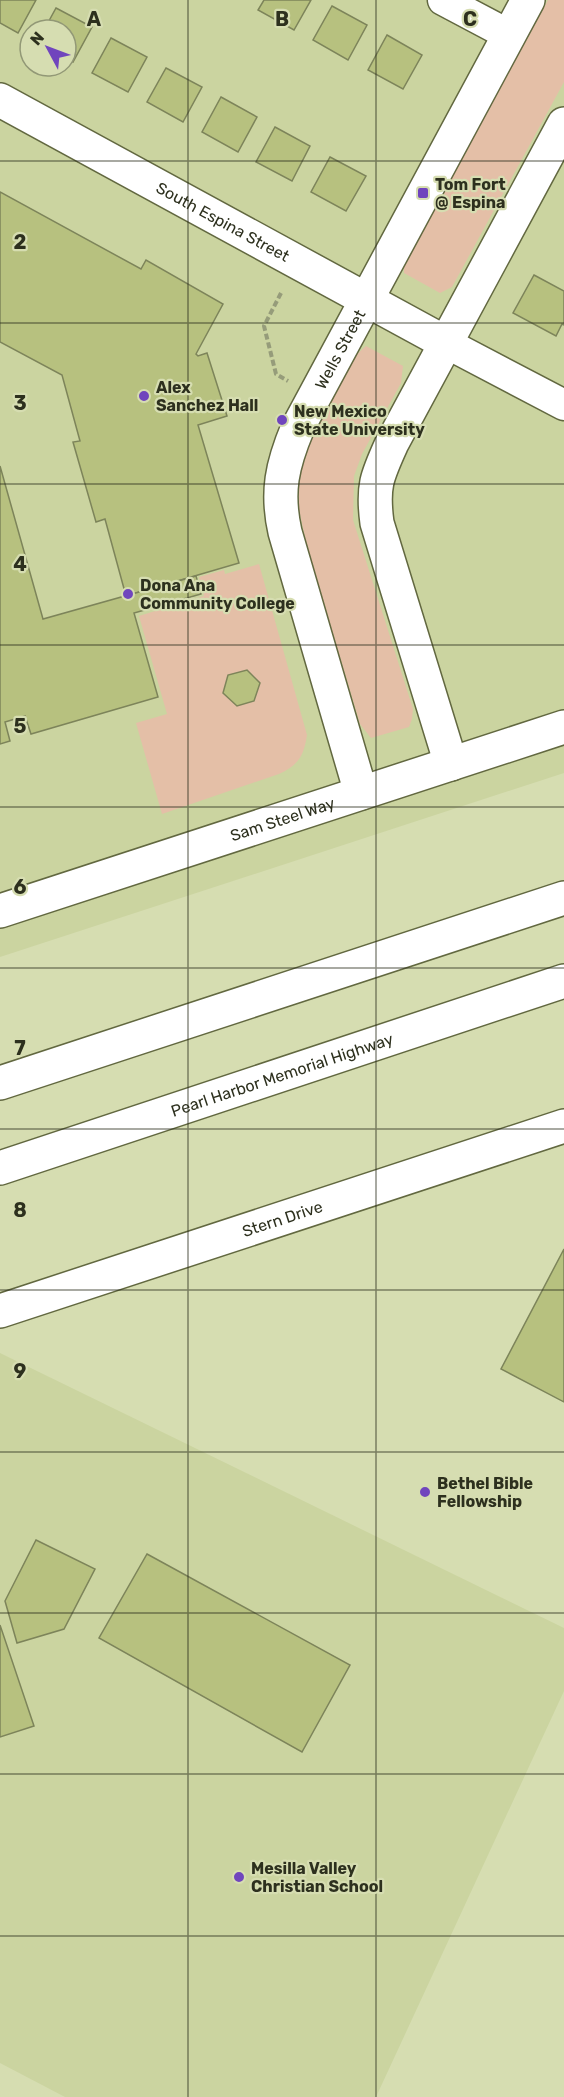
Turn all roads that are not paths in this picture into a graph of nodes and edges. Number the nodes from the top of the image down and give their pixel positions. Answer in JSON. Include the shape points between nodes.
{"nodes":[{"id":1,"x":443,"y":0,"type":"edge"},
{"id":2,"x":528,"y":0,"type":"edge"},
{"id":3,"x":509,"y":35,"type":"junction"},
{"id":4,"x":0,"y":100,"type":"edge"},
{"id":5,"x":564,"y":124,"type":"edge"},
{"id":6,"x":365,"y":300,"type":"junction"},
{"id":7,"x":446,"y":343,"type":"junction"},
{"id":8,"x":564,"y":405,"type":"edge"},
{"id":9,"x":564,"y":727,"type":"edge"},
{"id":10,"x":451,"y":764,"type":"junction"},
{"id":11,"x":361,"y":793,"type":"junction"},
{"id":12,"x":564,"y":898,"type":"edge"},
{"id":13,"x":0,"y":911,"type":"edge"},
{"id":14,"x":564,"y":981,"type":"edge"},
{"id":15,"x":0,"y":1083,"type":"edge"},
{"id":16,"x":564,"y":1126,"type":"edge"},
{"id":17,"x":0,"y":1168,"type":"edge"},
{"id":18,"x":0,"y":1311,"type":"edge"}],
"edges":[{"from":1,"to":3,"type":"street"},
{"from":2,"to":3,"type":"main road","name":"Wells Street"},
{"from":3,"to":6,"type":"main road","name":"Wells Street"},
{"from":4,"to":6,"type":"main road","name":"South Espina Street"},
{"from":5,"to":7,"type":"main road"},
{"from":6,"to":7,"type":"main road","name":"South Espina Street"},
{"from":6,"to":11,"type":"main road","name":"Wells Street","via":[[298,427],[287,452],[280,492],[285,532]]},
{"from":7,"to":8,"type":"street"},
{"from":7,"to":10,"type":"main road","via":[[392,443],[378,474],[374,499],[377,523]]},
{"from":9,"to":10,"type":"main road","name":"Sam Steel Way"},
{"from":10,"to":11,"type":"main road","name":"Sam Steel Way"},
{"from":11,"to":13,"type":"main road","name":"Sam Steel Way"},
{"from":12,"to":15,"type":"main road"},
{"from":14,"to":17,"type":"main road","name":"Pearl Harbor Memorial Highway"},
{"from":16,"to":18,"type":"main road","name":"Stern Drive"}]}
